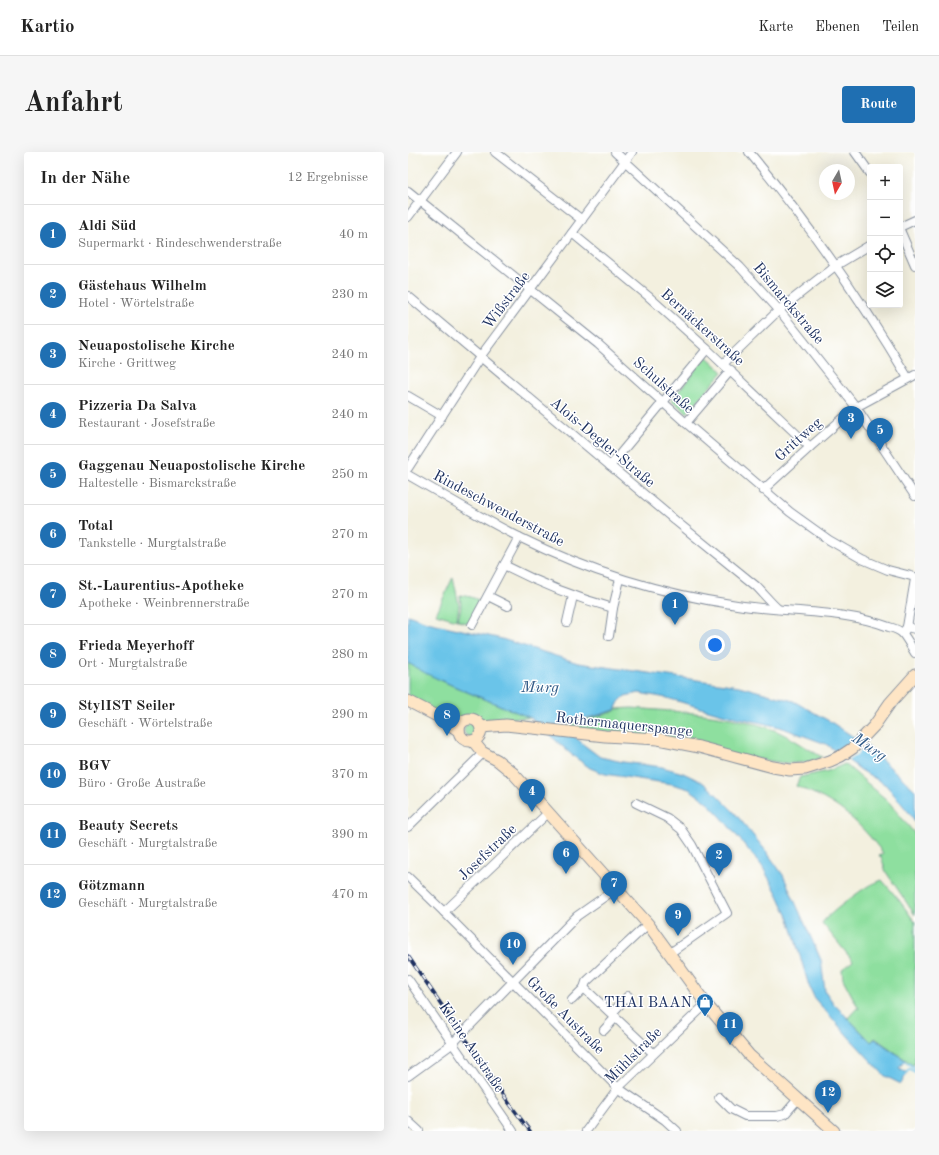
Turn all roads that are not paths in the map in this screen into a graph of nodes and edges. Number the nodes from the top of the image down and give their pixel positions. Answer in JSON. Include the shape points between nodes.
{"nodes":[{"id":1,"x":457,"y":152,"type":"edge"},
{"id":2,"x":494,"y":152,"type":"edge"},
{"id":3,"x":615,"y":152,"type":"edge"},
{"id":4,"x":632,"y":152,"type":"edge"},
{"id":5,"x":749,"y":152,"type":"edge"},
{"id":6,"x":855,"y":152,"type":"edge"},
{"id":7,"x":625,"y":161,"type":"junction"},
{"id":8,"x":867,"y":169,"type":"edge"},
{"id":9,"x":408,"y":191,"type":"edge"},
{"id":10,"x":421,"y":201,"type":"junction"},
{"id":11,"x":408,"y":217,"type":"edge"},
{"id":12,"x":582,"y":220,"type":"junction"},
{"id":13,"x":915,"y":220,"type":"edge"},
{"id":14,"x":903,"y":226,"type":"edge"},
{"id":15,"x":572,"y":233,"type":"junction"},
{"id":16,"x":903,"y":235,"type":"edge"},
{"id":17,"x":867,"y":247,"type":"edge"},
{"id":18,"x":915,"y":265,"type":"edge"},
{"id":19,"x":835,"y":266,"type":"junction"},
{"id":20,"x":531,"y":290,"type":"junction"},
{"id":21,"x":408,"y":296,"type":"edge"},
{"id":22,"x":779,"y":310,"type":"junction"},
{"id":23,"x":707,"y":349,"type":"junction"},
{"id":24,"x":480,"y":357,"type":"junction"},
{"id":25,"x":723,"y":364,"type":"junction"},
{"id":26,"x":731,"y":370,"type":"junction"},
{"id":27,"x":912,"y":377,"type":"edge"},
{"id":28,"x":408,"y":396,"type":"edge"},
{"id":29,"x":663,"y":402,"type":"junction"},
{"id":30,"x":856,"y":407,"type":"junction"},
{"id":31,"x":442,"y":416,"type":"junction"},
{"id":32,"x":686,"y":423,"type":"junction"},
{"id":33,"x":810,"y":447,"type":"junction"},
{"id":34,"x":610,"y":466,"type":"junction"},
{"id":35,"x":408,"y":468,"type":"edge"},
{"id":36,"x":408,"y":475,"type":"edge"},
{"id":37,"x":763,"y":490,"type":"junction"},
{"id":38,"x":915,"y":496,"type":"edge"},
{"id":39,"x":519,"y":537,"type":"junction"},
{"id":40,"x":504,"y":565,"type":"junction"},
{"id":41,"x":915,"y":578,"type":"edge"},
{"id":42,"x":620,"y":579,"type":"junction"},
{"id":43,"x":488,"y":596,"type":"junction"},
{"id":44,"x":573,"y":596,"type":"junction"},
{"id":45,"x":508,"y":606,"type":"dead end"},
{"id":46,"x":613,"y":608,"type":"junction"},
{"id":47,"x":778,"y":609,"type":"junction"},
{"id":48,"x":567,"y":622,"type":"dead end"},
{"id":49,"x":472,"y":625,"type":"dead end"},
{"id":50,"x":908,"y":630,"type":"edge"},
{"id":51,"x":609,"y":636,"type":"dead end"},
{"id":52,"x":915,"y":653,"type":"edge"},
{"id":53,"x":915,"y":675,"type":"edge"},
{"id":54,"x":408,"y":701,"type":"edge"},
{"id":55,"x":461,"y":727,"type":"junction"},
{"id":56,"x":478,"y":735,"type":"junction"},
{"id":57,"x":482,"y":752,"type":"junction"},
{"id":58,"x":497,"y":760,"type":"junction"},
{"id":59,"x":636,"y":803,"type":"dead end"},
{"id":60,"x":549,"y":812,"type":"junction"},
{"id":61,"x":408,"y":827,"type":"edge"},
{"id":62,"x":408,"y":877,"type":"edge"},
{"id":63,"x":617,"y":888,"type":"junction"},
{"id":64,"x":444,"y":912,"type":"junction"},
{"id":65,"x":648,"y":924,"type":"junction"},
{"id":66,"x":670,"y":953,"type":"junction"},
{"id":67,"x":408,"y":979,"type":"edge"},
{"id":68,"x":513,"y":982,"type":"junction"},
{"id":69,"x":584,"y":988,"type":"junction"},
{"id":70,"x":628,"y":996,"type":"dead end"},
{"id":71,"x":572,"y":1000,"type":"dead end"},
{"id":72,"x":706,"y":1004,"type":"junction"},
{"id":73,"x":614,"y":1015,"type":"junction"},
{"id":74,"x":604,"y":1030,"type":"dead end"},
{"id":75,"x":452,"y":1044,"type":"junction"},
{"id":76,"x":653,"y":1053,"type":"junction"},
{"id":77,"x":408,"y":1076,"type":"edge"},
{"id":78,"x":618,"y":1088,"type":"junction"},
{"id":79,"x":719,"y":1096,"type":"dead end"},
{"id":80,"x":798,"y":1099,"type":"junction"},
{"id":81,"x":408,"y":1121,"type":"edge"},
{"id":82,"x":419,"y":1131,"type":"edge"},
{"id":83,"x":513,"y":1131,"type":"edge"},
{"id":84,"x":586,"y":1131,"type":"edge"},
{"id":85,"x":677,"y":1131,"type":"edge"},
{"id":86,"x":834,"y":1131,"type":"edge"}],
"edges":[{"from":1,"to":10,"type":"street"},
{"from":2,"to":12,"type":"street"},
{"from":3,"to":7,"type":"street","name":"Bismarckstraße"},
{"from":4,"to":7,"type":"street","name":"Wißstraße"},
{"from":5,"to":19,"type":"street","via":[[803,219]]},
{"from":6,"to":8,"type":"street"},
{"from":7,"to":12,"type":"street","name":"Wißstraße"},
{"from":7,"to":22,"type":"street","name":"Bismarckstraße","via":[[740,267]]},
{"from":9,"to":10,"type":"street","name":"Schulstraße"},
{"from":10,"to":11,"type":"street"},
{"from":10,"to":20,"type":"street","name":"Schulstraße"},
{"from":12,"to":15,"type":"street","name":"Wißstraße"},
{"from":13,"to":14,"type":"street"},
{"from":15,"to":20,"type":"street","name":"Wißstraße"},
{"from":15,"to":23,"type":"street","name":"Bernäckerstraße"},
{"from":16,"to":18,"type":"street"},
{"from":17,"to":19,"type":"street"},
{"from":19,"to":22,"type":"street"},
{"from":19,"to":27,"type":"street"},
{"from":20,"to":24,"type":"street","name":"Wißstraße"},
{"from":20,"to":29,"type":"street","name":"Schulstraße","via":[[598,344]]},
{"from":21,"to":24,"type":"street","name":"Alois-Degler-Straße"},
{"from":22,"to":25,"type":"street"},
{"from":22,"to":30,"type":"street","name":"Bismarckstraße"},
{"from":23,"to":25,"type":"street","name":"Bernäckerstraße"},
{"from":23,"to":29,"type":"street"},
{"from":24,"to":31,"type":"street","name":"Wißstraße"},
{"from":24,"to":34,"type":"street","name":"Alois-Degler-Straße"},
{"from":25,"to":26,"type":"street","name":"Bernäckerstraße"},
{"from":26,"to":32,"type":"street"},
{"from":26,"to":33,"type":"street","name":"Bernäckerstraße"},
{"from":27,"to":30,"type":"street","name":"Grittweg"},
{"from":28,"to":31,"type":"street"},
{"from":29,"to":32,"type":"street","name":"Schulstraße"},
{"from":29,"to":34,"type":"street"},
{"from":30,"to":33,"type":"street","name":"Grittweg"},
{"from":30,"to":38,"type":"street","name":"Bismarckstraße"},
{"from":31,"to":35,"type":"street","name":"Wißstraße"},
{"from":32,"to":37,"type":"street","name":"Schulstraße"},
{"from":33,"to":37,"type":"street","name":"Grittweg"},
{"from":34,"to":47,"type":"street","name":"Alois-Degler-Straße","via":[[756,586]]},
{"from":36,"to":39,"type":"street","name":"Rindeschwenderstraße"},
{"from":37,"to":41,"type":"street","name":"Schulstraße","via":[[829,540],[862,559]]},
{"from":39,"to":40,"type":"street"},
{"from":39,"to":42,"type":"street","name":"Rindeschwenderstraße","via":[[583,566]]},
{"from":40,"to":43,"type":"street"},
{"from":40,"to":44,"type":"street"},
{"from":41,"to":50,"type":"street"},
{"from":42,"to":46,"type":"street"},
{"from":42,"to":47,"type":"street","name":"Rindeschwenderstraße","via":[[684,596]]},
{"from":43,"to":45,"type":"street"},
{"from":43,"to":49,"type":"street"},
{"from":44,"to":46,"type":"street"},
{"from":44,"to":48,"type":"street"},
{"from":46,"to":51,"type":"street"},
{"from":47,"to":50,"type":"street","name":"Rindeschwenderstraße","via":[[858,618]]},
{"from":50,"to":52,"type":"street"},
{"from":53,"to":56,"type":"street","name":"Rothermaquerspange","via":[[853,748],[819,766],[805,768],[790,770],[757,764],[679,742],[499,725]]},
{"from":54,"to":55,"type":"street"},
{"from":55,"to":56,"type":"street","via":[[464,739]]},
{"from":55,"to":56,"type":"street","via":[[470,719],[475,720],[479,723]]},
{"from":56,"to":57,"type":"street"},
{"from":56,"to":58,"type":"street"},
{"from":57,"to":58,"type":"street"},
{"from":57,"to":61,"type":"street"},
{"from":58,"to":60,"type":"street","via":[[513,773]]},
{"from":59,"to":66,"type":"street","via":[[666,818],[681,829],[727,913]]},
{"from":60,"to":63,"type":"street"},
{"from":60,"to":64,"type":"street","name":"Josefstraße"},
{"from":62,"to":64,"type":"street","name":"Große Austraße"},
{"from":63,"to":65,"type":"street"},
{"from":63,"to":68,"type":"street","via":[[577,916]]},
{"from":64,"to":68,"type":"street","name":"Große Austraße"},
{"from":65,"to":66,"type":"street"},
{"from":65,"to":69,"type":"street","via":[[586,982]]},
{"from":66,"to":72,"type":"street"},
{"from":67,"to":75,"type":"street","name":"Kleine Austraße"},
{"from":68,"to":75,"type":"street"},
{"from":68,"to":78,"type":"street","name":"Große Austraße"},
{"from":69,"to":71,"type":"street"},
{"from":69,"to":73,"type":"street"},
{"from":70,"to":73,"type":"street"},
{"from":72,"to":76,"type":"street","name":"Mühlstraße"},
{"from":72,"to":80,"type":"street","via":[[749,1055]]},
{"from":73,"to":74,"type":"street"},
{"from":73,"to":76,"type":"street"},
{"from":75,"to":77,"type":"street"},
{"from":75,"to":83,"type":"street","name":"Kleine Austraße"},
{"from":76,"to":78,"type":"street","name":"Mühlstraße"},
{"from":78,"to":84,"type":"street","name":"Mühlstraße"},
{"from":78,"to":85,"type":"street","name":"Große Austraße"},
{"from":79,"to":80,"type":"street","via":[[744,1116],[785,1114]]},
{"from":80,"to":86,"type":"street"},
{"from":81,"to":82,"type":"street"}]}
